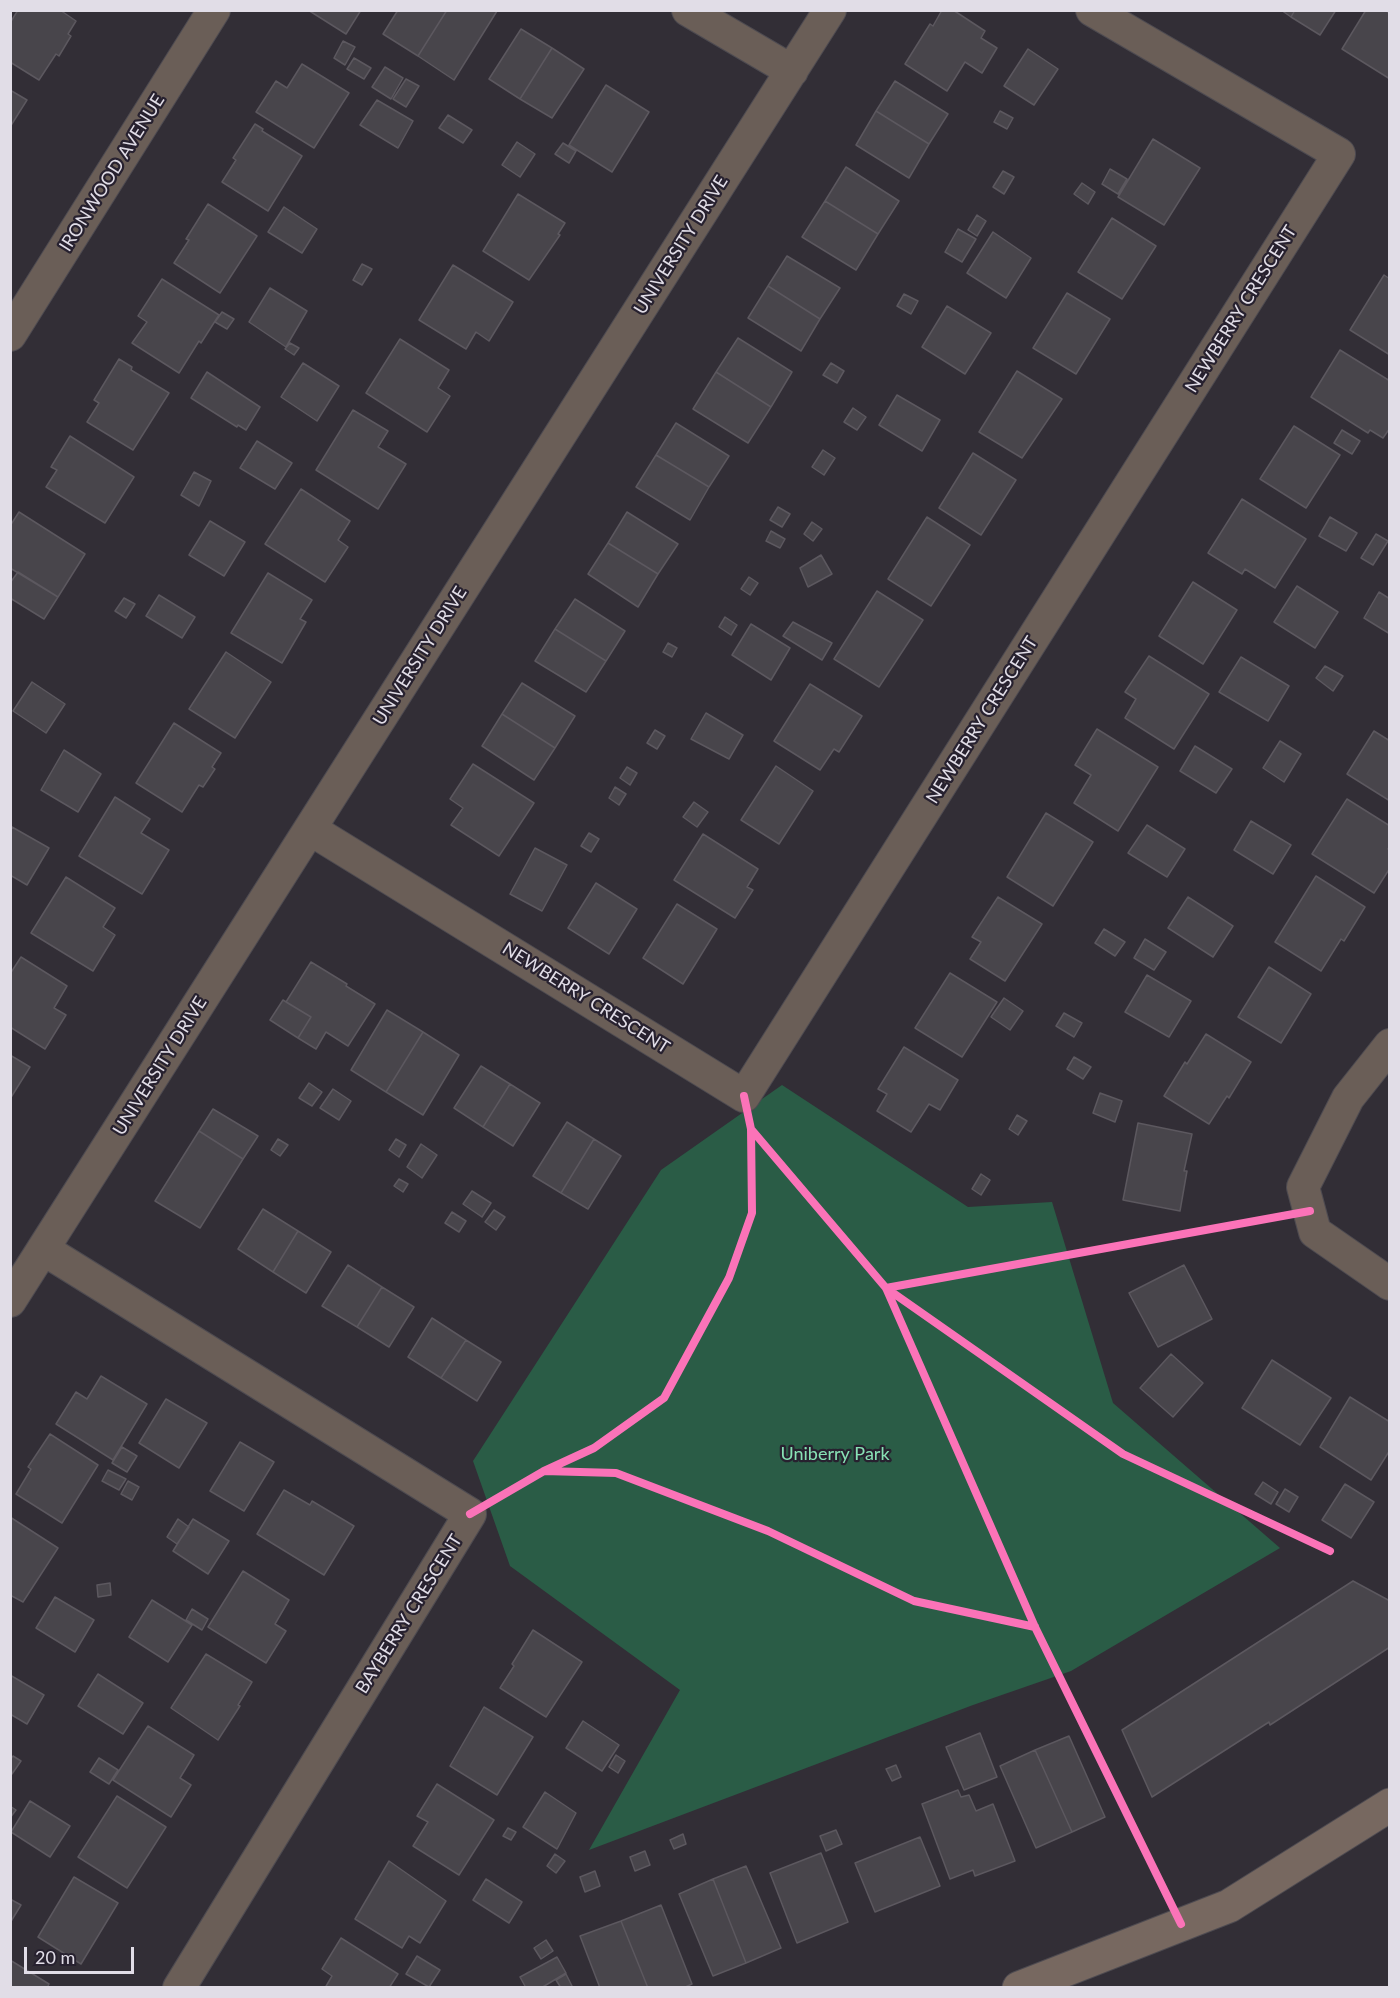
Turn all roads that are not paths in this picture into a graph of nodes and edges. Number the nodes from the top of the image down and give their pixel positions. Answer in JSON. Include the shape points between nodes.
{"nodes":[{"id":1,"x":214,"y":10,"type":"edge"},
{"id":2,"x":688,"y":10,"type":"edge"},
{"id":3,"x":830,"y":10,"type":"edge"},
{"id":4,"x":1092,"y":10,"type":"edge"},
{"id":5,"x":792,"y":71,"type":"junction"},
{"id":6,"x":10,"y":335,"type":"edge"},
{"id":7,"x":310,"y":829,"type":"junction"},
{"id":8,"x":1389,"y":1045,"type":"edge"},
{"id":9,"x":43,"y":1250,"type":"junction"},
{"id":10,"x":1389,"y":1284,"type":"edge"},
{"id":11,"x":10,"y":1301,"type":"edge"},
{"id":12,"x":1389,"y":1805,"type":"edge"},
{"id":13,"x":179,"y":1988,"type":"edge"},
{"id":14,"x":1019,"y":1988,"type":"edge"}],
"edges":[{"from":1,"to":6,"type":"street","name":"IRONWOOD AVENUE"},
{"from":2,"to":5,"type":"street"},
{"from":3,"to":5,"type":"street","name":"UNIVERSITY DRIVE"},
{"from":4,"to":7,"type":"street","name":"NEWBERRY CRESCENT","via":[[1339,154],[744,1096]]},
{"from":5,"to":7,"type":"street","name":"UNIVERSITY DRIVE"},
{"from":7,"to":9,"type":"street","name":"UNIVERSITY DRIVE"},
{"from":8,"to":10,"type":"street","via":[[1348,1098],[1303,1187],[1316,1232]]},
{"from":9,"to":11,"type":"street","name":"UNIVERSITY DRIVE"},
{"from":9,"to":13,"type":"street","name":"BAYBERRY CRESCENT","via":[[470,1514]]},
{"from":12,"to":14,"type":"street","via":[[1229,1906]]}]}
